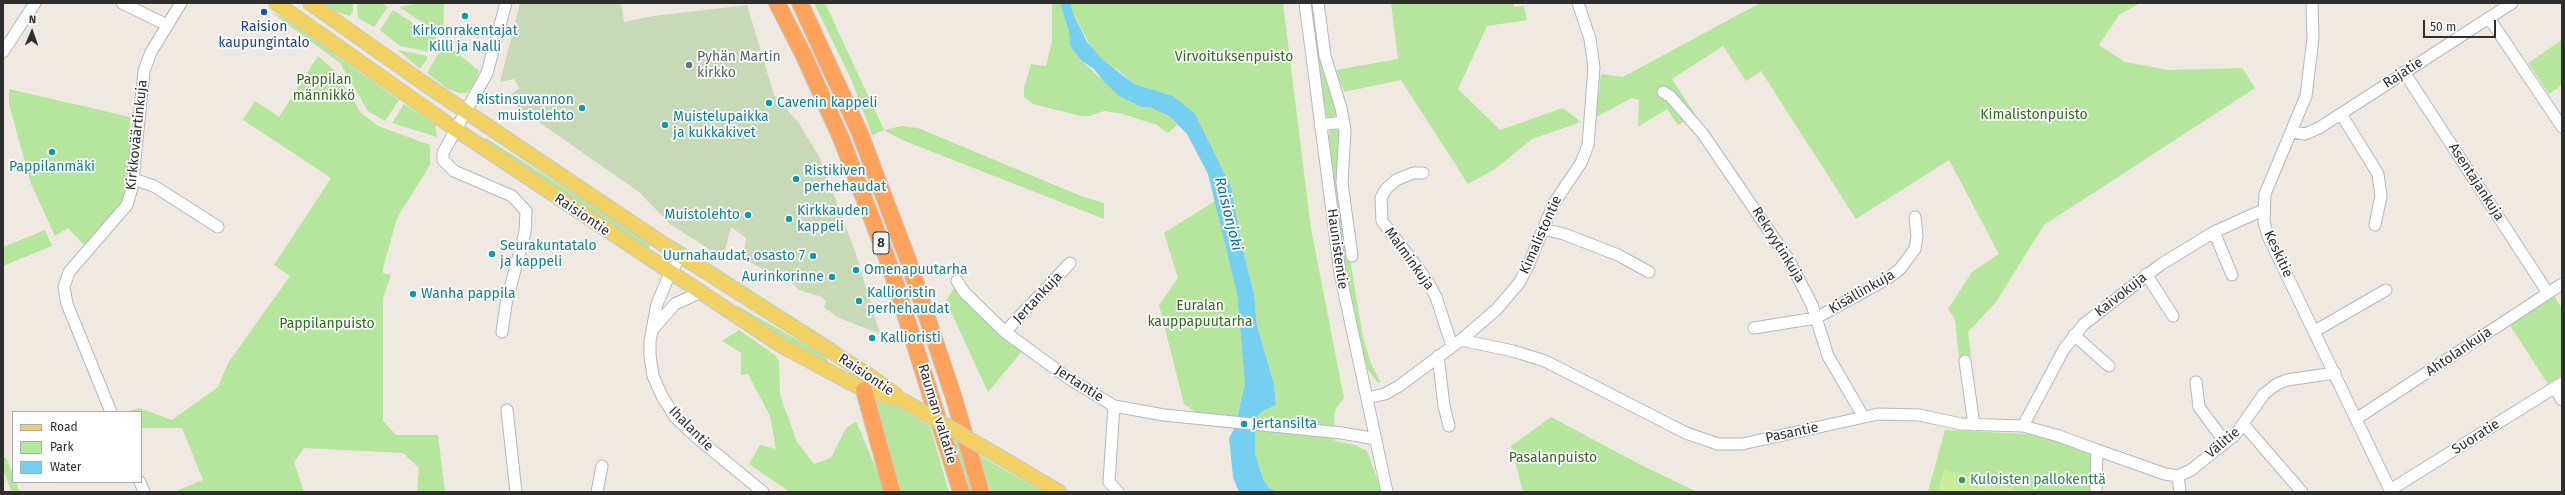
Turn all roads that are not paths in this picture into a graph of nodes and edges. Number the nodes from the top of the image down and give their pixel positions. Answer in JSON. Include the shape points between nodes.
{"nodes":[{"id":1,"x":35,"y":3,"type":"edge"},
{"id":2,"x":122,"y":3,"type":"edge"},
{"id":3,"x":181,"y":3,"type":"edge"},
{"id":4,"x":276,"y":3,"type":"edge"},
{"id":5,"x":310,"y":3,"type":"edge"},
{"id":6,"x":506,"y":3,"type":"edge"},
{"id":7,"x":776,"y":3,"type":"edge"},
{"id":8,"x":800,"y":3,"type":"edge"},
{"id":9,"x":1305,"y":3,"type":"edge"},
{"id":10,"x":1318,"y":3,"type":"edge"},
{"id":11,"x":1578,"y":3,"type":"edge"},
{"id":12,"x":2312,"y":3,"type":"edge"},
{"id":13,"x":2512,"y":3,"type":"edge"},
{"id":14,"x":2489,"y":18,"type":"junction"},
{"id":15,"x":167,"y":25,"type":"junction"},
{"id":16,"x":3,"y":52,"type":"edge"},
{"id":17,"x":2404,"y":72,"type":"junction"},
{"id":18,"x":1663,"y":92,"type":"dead end"},
{"id":19,"x":466,"y":111,"type":"junction"},
{"id":20,"x":2341,"y":114,"type":"junction"},
{"id":21,"x":1343,"y":122,"type":"junction"},
{"id":22,"x":1320,"y":125,"type":"junction"},
{"id":23,"x":2562,"y":127,"type":"edge"},
{"id":24,"x":455,"y":129,"type":"junction"},
{"id":25,"x":2292,"y":132,"type":"junction"},
{"id":26,"x":1423,"y":173,"type":"dead end"},
{"id":27,"x":133,"y":179,"type":"junction"},
{"id":28,"x":2263,"y":210,"type":"junction"},
{"id":29,"x":1915,"y":218,"type":"dead end"},
{"id":30,"x":2375,"y":225,"type":"dead end"},
{"id":31,"x":218,"y":227,"type":"dead end"},
{"id":32,"x":1543,"y":230,"type":"junction"},
{"id":33,"x":2214,"y":232,"type":"junction"},
{"id":34,"x":681,"y":256,"type":"junction"},
{"id":35,"x":1352,"y":256,"type":"dead end"},
{"id":36,"x":1070,"y":263,"type":"dead end"},
{"id":37,"x":1649,"y":272,"type":"dead end"},
{"id":38,"x":670,"y":273,"type":"junction"},
{"id":39,"x":2146,"y":274,"type":"junction"},
{"id":40,"x":2232,"y":275,"type":"dead end"},
{"id":41,"x":957,"y":281,"type":"dead end"},
{"id":42,"x":2562,"y":284,"type":"edge"},
{"id":43,"x":2386,"y":290,"type":"dead end"},
{"id":44,"x":699,"y":293,"type":"junction"},
{"id":45,"x":2548,"y":293,"type":"junction"},
{"id":46,"x":2173,"y":316,"type":"dead end"},
{"id":47,"x":1816,"y":318,"type":"junction"},
{"id":48,"x":1754,"y":328,"type":"dead end"},
{"id":49,"x":651,"y":330,"type":"junction"},
{"id":50,"x":2315,"y":331,"type":"junction"},
{"id":51,"x":502,"y":332,"type":"dead end"},
{"id":52,"x":1005,"y":332,"type":"junction"},
{"id":53,"x":2074,"y":335,"type":"junction"},
{"id":54,"x":1457,"y":343,"type":"junction"},
{"id":55,"x":1438,"y":356,"type":"junction"},
{"id":56,"x":1965,"y":361,"type":"dead end"},
{"id":57,"x":2109,"y":366,"type":"dead end"},
{"id":58,"x":2335,"y":372,"type":"junction"},
{"id":59,"x":2196,"y":382,"type":"dead end"},
{"id":60,"x":2558,"y":386,"type":"edge"},
{"id":61,"x":864,"y":390,"type":"junction"},
{"id":62,"x":1367,"y":398,"type":"junction"},
{"id":63,"x":902,"y":400,"type":"junction"},
{"id":64,"x":2562,"y":400,"type":"edge"},
{"id":65,"x":1114,"y":406,"type":"junction"},
{"id":66,"x":507,"y":410,"type":"dead end"},
{"id":67,"x":111,"y":411,"type":"edge"},
{"id":68,"x":1863,"y":416,"type":"junction"},
{"id":69,"x":2356,"y":419,"type":"junction"},
{"id":70,"x":1974,"y":425,"type":"junction"},
{"id":71,"x":2244,"y":425,"type":"junction"},
{"id":72,"x":1449,"y":426,"type":"dead end"},
{"id":73,"x":2023,"y":426,"type":"junction"},
{"id":74,"x":1376,"y":439,"type":"junction"},
{"id":75,"x":2226,"y":442,"type":"junction"},
{"id":76,"x":2097,"y":450,"type":"junction"},
{"id":77,"x":602,"y":466,"type":"dead end"},
{"id":78,"x":2178,"y":476,"type":"junction"},
{"id":79,"x":2390,"y":491,"type":"edge"},
{"id":80,"x":516,"y":492,"type":"edge"},
{"id":81,"x":597,"y":492,"type":"edge"},
{"id":82,"x":763,"y":492,"type":"edge"},
{"id":83,"x":892,"y":492,"type":"edge"},
{"id":84,"x":961,"y":492,"type":"edge"},
{"id":85,"x":981,"y":492,"type":"edge"},
{"id":86,"x":1059,"y":492,"type":"edge"},
{"id":87,"x":1118,"y":492,"type":"edge"},
{"id":88,"x":1387,"y":492,"type":"edge"},
{"id":89,"x":2096,"y":492,"type":"edge"},
{"id":90,"x":2180,"y":492,"type":"edge"},
{"id":91,"x":2302,"y":492,"type":"edge"}],
"edges":[{"from":1,"to":16,"type":"street"},
{"from":2,"to":15,"type":"street"},
{"from":3,"to":15,"type":"street","name":"Kirkkoväärtinkuja"},
{"from":4,"to":24,"type":"main road","name":"Raisiontie"},
{"from":5,"to":19,"type":"main road","name":"Raisiontie"},
{"from":6,"to":19,"type":"street","via":[[487,73]]},
{"from":7,"to":84,"type":"highway","name":"Rauman valtatie","number":"8","via":[[804,56],[841,138],[890,266]]},
{"from":8,"to":85,"type":"highway","name":"Rauman valtatie","number":"8","via":[[859,131],[908,260],[954,398]]},
{"from":9,"to":22,"type":"street","name":"Haunistentie"},
{"from":10,"to":21,"type":"street","name":"Haunistentie","via":[[1325,56]]},
{"from":11,"to":32,"type":"street","name":"Kimalistontie","via":[[1593,54],[1590,131],[1581,163],[1559,193]]},
{"from":12,"to":25,"type":"street","name":"Keskitie","via":[[2314,38],[2310,77],[2304,103]]},
{"from":13,"to":14,"type":"street","name":"Rajatie"},
{"from":14,"to":17,"type":"street","name":"Rajatie"},
{"from":14,"to":23,"type":"street"},
{"from":15,"to":27,"type":"street","name":"Kirkkoväärtinkuja","via":[[151,52],[144,71]]},
{"from":17,"to":20,"type":"street","name":"Rajatie"},
{"from":17,"to":45,"type":"street","name":"Asentajankuja"},
{"from":18,"to":47,"type":"street","name":"Rekryytinkuja","via":[[1670,96],[1703,134],[1743,192],[1806,290]]},
{"from":19,"to":24,"type":"street"},
{"from":19,"to":34,"type":"main road","name":"Raisiontie"},
{"from":20,"to":25,"type":"street","name":"Rajatie","via":[[2312,132]]},
{"from":20,"to":30,"type":"street","via":[[2378,174],[2381,196]]},
{"from":21,"to":22,"type":"street"},
{"from":21,"to":35,"type":"street","name":"Haunistentie","via":[[1345,140],[1342,183]]},
{"from":22,"to":62,"type":"street","name":"Haunistentie","via":[[1340,273]]},
{"from":24,"to":38,"type":"main road","name":"Raisiontie"},
{"from":24,"to":51,"type":"street","via":[[443,153],[443,160],[448,167],[512,196],[526,211],[525,232],[506,304]]},
{"from":25,"to":28,"type":"street","name":"Keskitie","via":[[2265,194]]},
{"from":26,"to":54,"type":"street","name":"Malminkuja","via":[[1407,175],[1386,189],[1381,198],[1382,221],[1427,280]]},
{"from":27,"to":31,"type":"street","via":[[154,186]]},
{"from":27,"to":67,"type":"street","name":"Kirkkoväärtinkuja","via":[[127,206],[69,272],[64,287],[67,304]]},
{"from":28,"to":33,"type":"street","name":"Kaivokuja"},
{"from":28,"to":50,"type":"street","name":"Keskitie","via":[[2268,236]]},
{"from":29,"to":47,"type":"street","name":"Kisällinkuja","via":[[1915,249],[1900,270]]},
{"from":32,"to":37,"type":"street","via":[[1564,234],[1618,255]]},
{"from":32,"to":54,"type":"street","name":"Kimalistontie","via":[[1519,283],[1497,309]]},
{"from":33,"to":39,"type":"street","name":"Kaivokuja"},
{"from":33,"to":40,"type":"street"},
{"from":34,"to":38,"type":"street","name":"Ihalantie"},
{"from":34,"to":63,"type":"main road","name":"Raisiontie","via":[[870,376]]},
{"from":36,"to":52,"type":"street","name":"Jertankuja"},
{"from":38,"to":44,"type":"main road","name":"Raisiontie"},
{"from":38,"to":49,"type":"street","name":"Ihalantie","via":[[657,304]]},
{"from":39,"to":46,"type":"street"},
{"from":39,"to":53,"type":"street","name":"Kaivokuja"},
{"from":41,"to":52,"type":"street","name":"Jertantie","via":[[964,292]]},
{"from":42,"to":45,"type":"street","name":"Ahtolankuja"},
{"from":43,"to":50,"type":"street"},
{"from":44,"to":49,"type":"street","via":[[675,304]]},
{"from":44,"to":61,"type":"main road","name":"Raisiontie","via":[[782,346]]},
{"from":45,"to":69,"type":"street","name":"Ahtolankuja"},
{"from":47,"to":48,"type":"street"},
{"from":47,"to":68,"type":"street","name":"Rekryytinkuja","via":[[1828,356]]},
{"from":49,"to":82,"type":"street","name":"Ihalantie","via":[[651,366],[657,387],[667,405],[696,437]]},
{"from":50,"to":58,"type":"street","name":"Keskitie"},
{"from":52,"to":65,"type":"street","name":"Jertantie","via":[[1068,378]]},
{"from":53,"to":57,"type":"street"},
{"from":53,"to":73,"type":"street","name":"Kaivokuja"},
{"from":54,"to":55,"type":"street","name":"Kimalistontie"},
{"from":54,"to":68,"type":"street","name":"Pasantie","via":[[1513,351],[1545,361],[1686,432],[1718,444],[1742,444]]},
{"from":55,"to":62,"type":"street","name":"Kimalistontie","via":[[1390,392]]},
{"from":55,"to":72,"type":"street"},
{"from":56,"to":70,"type":"street"},
{"from":58,"to":69,"type":"street","name":"Keskitie"},
{"from":58,"to":71,"type":"street","name":"Välitie","via":[[2277,384],[2264,394]]},
{"from":59,"to":75,"type":"street","via":[[2199,407]]},
{"from":60,"to":64,"type":"street"},
{"from":60,"to":79,"type":"street","name":"Suoratie"},
{"from":61,"to":63,"type":"main road","name":"Raisiontie"},
{"from":61,"to":83,"type":"highway"},
{"from":62,"to":74,"type":"street","name":"Haunistentie"},
{"from":63,"to":86,"type":"main road","name":"Raisiontie","bridge":true},
{"from":65,"to":74,"type":"street","name":"Jertantie"},
{"from":65,"to":87,"type":"street","via":[[1109,482]]},
{"from":66,"to":80,"type":"street"},
{"from":68,"to":70,"type":"street","name":"Pasantie","via":[[1892,413],[1919,415]]},
{"from":69,"to":79,"type":"street","name":"Keskitie"},
{"from":70,"to":73,"type":"street","name":"Pasantie"},
{"from":71,"to":75,"type":"street","name":"Välitie"},
{"from":71,"to":91,"type":"street"},
{"from":73,"to":76,"type":"street","name":"Pasantie"},
{"from":74,"to":88,"type":"street","name":"Haunistentie"},
{"from":75,"to":78,"type":"street","name":"Välitie","via":[[2191,470]]},
{"from":76,"to":78,"type":"street","via":[[2165,474]]},
{"from":76,"to":89,"type":"street"},
{"from":77,"to":81,"type":"street"},
{"from":78,"to":90,"type":"street"}]}
